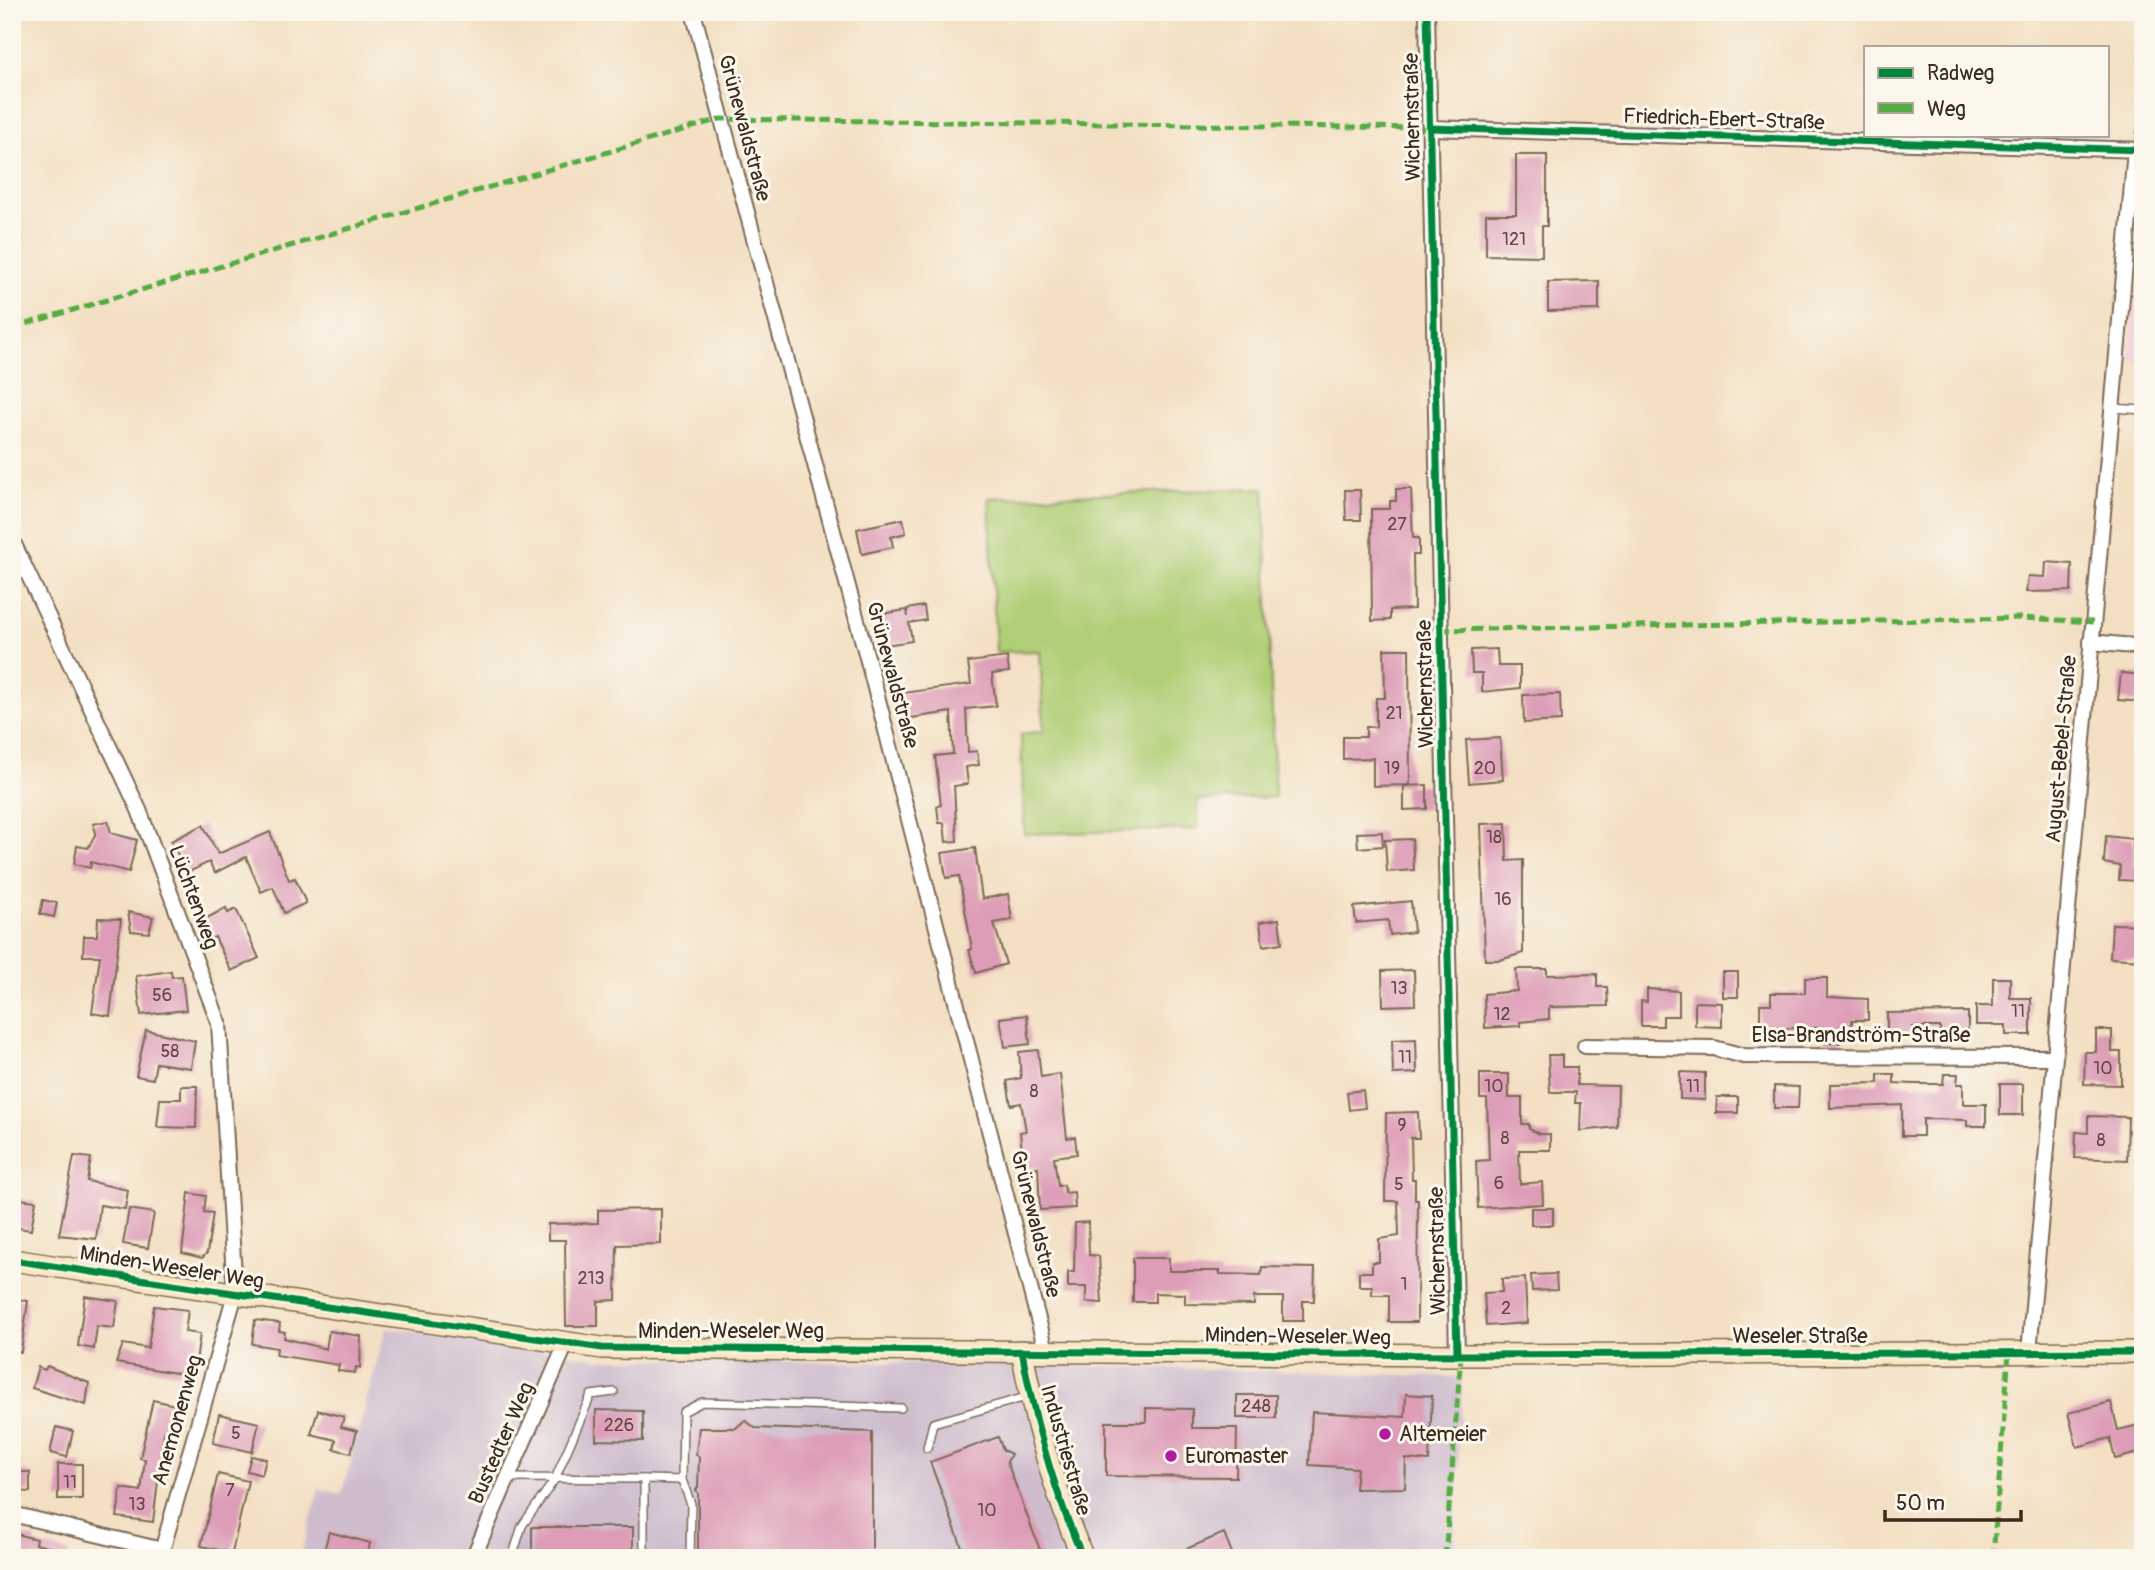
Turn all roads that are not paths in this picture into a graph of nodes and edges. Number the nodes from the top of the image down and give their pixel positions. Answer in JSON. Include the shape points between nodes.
{"nodes":[{"id":1,"x":693,"y":12,"type":"edge"},
{"id":2,"x":1427,"y":12,"type":"edge"},
{"id":3,"x":1430,"y":128,"type":"junction"},
{"id":4,"x":2139,"y":150,"type":"edge"},
{"id":5,"x":2112,"y":408,"type":"junction"},
{"id":6,"x":2143,"y":410,"type":"edge"},
{"id":7,"x":12,"y":540,"type":"edge"},
{"id":8,"x":2091,"y":642,"type":"junction"},
{"id":9,"x":2143,"y":647,"type":"edge"},
{"id":10,"x":1585,"y":1046,"type":"dead end"},
{"id":11,"x":2054,"y":1057,"type":"junction"},
{"id":12,"x":12,"y":1261,"type":"edge"},
{"id":13,"x":235,"y":1294,"type":"junction"},
{"id":14,"x":566,"y":1344,"type":"junction"},
{"id":15,"x":1046,"y":1350,"type":"junction"},
{"id":16,"x":1022,"y":1351,"type":"junction"},
{"id":17,"x":2029,"y":1352,"type":"junction"},
{"id":18,"x":2143,"y":1352,"type":"edge"},
{"id":19,"x":1457,"y":1355,"type":"junction"},
{"id":20,"x":614,"y":1392,"type":"dead end"},
{"id":21,"x":1031,"y":1396,"type":"junction"},
{"id":22,"x":901,"y":1408,"type":"dead end"},
{"id":23,"x":927,"y":1448,"type":"dead end"},
{"id":24,"x":508,"y":1478,"type":"junction"},
{"id":25,"x":555,"y":1479,"type":"junction"},
{"id":26,"x":645,"y":1479,"type":"junction"},
{"id":27,"x":682,"y":1480,"type":"junction"},
{"id":28,"x":12,"y":1514,"type":"edge"},
{"id":29,"x":161,"y":1554,"type":"edge"},
{"id":30,"x":473,"y":1558,"type":"edge"},
{"id":31,"x":512,"y":1558,"type":"edge"},
{"id":32,"x":644,"y":1558,"type":"edge"},
{"id":33,"x":690,"y":1558,"type":"edge"},
{"id":34,"x":1083,"y":1558,"type":"edge"}],
"edges":[{"from":1,"to":15,"type":"street","name":"Grünewaldstraße","via":[[869,661]]},
{"from":2,"to":3,"type":"street","name":"Wichernstraße"},
{"from":3,"to":4,"type":"street","name":"Friedrich-Ebert-Straße"},
{"from":3,"to":19,"type":"street","name":"Wichernstraße"},
{"from":4,"to":5,"type":"street","name":"August-Bebel-Straße"},
{"from":5,"to":6,"type":"lane"},
{"from":5,"to":8,"type":"street","name":"August-Bebel-Straße"},
{"from":7,"to":13,"type":"street","name":"Lüchtenweg","via":[[139,810],[219,1023]]},
{"from":8,"to":9,"type":"street"},
{"from":8,"to":11,"type":"street","name":"August-Bebel-Straße"},
{"from":10,"to":11,"type":"street","name":"Elsa-Brandström-Straße","via":[[1714,1048],[1744,1056]]},
{"from":11,"to":17,"type":"street","name":"August-Bebel-Straße"},
{"from":12,"to":13,"type":"street","name":"Minden-Weseler Weg"},
{"from":13,"to":14,"type":"street","name":"Minden-Weseler Weg"},
{"from":13,"to":29,"type":"street","name":"Anemonenweg"},
{"from":14,"to":16,"type":"street","name":"Minden-Weseler Weg"},
{"from":14,"to":24,"type":"street","name":"Bustedter Weg"},
{"from":15,"to":16,"type":"street","name":"Minden-Weseler Weg"},
{"from":15,"to":19,"type":"street","name":"Minden-Weseler Weg"},
{"from":16,"to":21,"type":"street","name":"Industriestraße"},
{"from":17,"to":18,"type":"street","name":"Weseler Straße"},
{"from":17,"to":19,"type":"street","name":"Weseler Straße"},
{"from":20,"to":25,"type":"lane","via":[[591,1395]]},
{"from":21,"to":23,"type":"lane","via":[[933,1423]]},
{"from":21,"to":34,"type":"street","name":"Industriestraße"},
{"from":22,"to":27,"type":"lane","via":[[702,1402],[684,1412]]},
{"from":24,"to":25,"type":"lane"},
{"from":24,"to":30,"type":"street","name":"Bustedter Weg"},
{"from":25,"to":26,"type":"lane"},
{"from":25,"to":31,"type":"lane","via":[[522,1526]]},
{"from":26,"to":27,"type":"lane"},
{"from":26,"to":32,"type":"lane"},
{"from":27,"to":33,"type":"lane","via":[[691,1504]]},
{"from":28,"to":29,"type":"street"}]}
